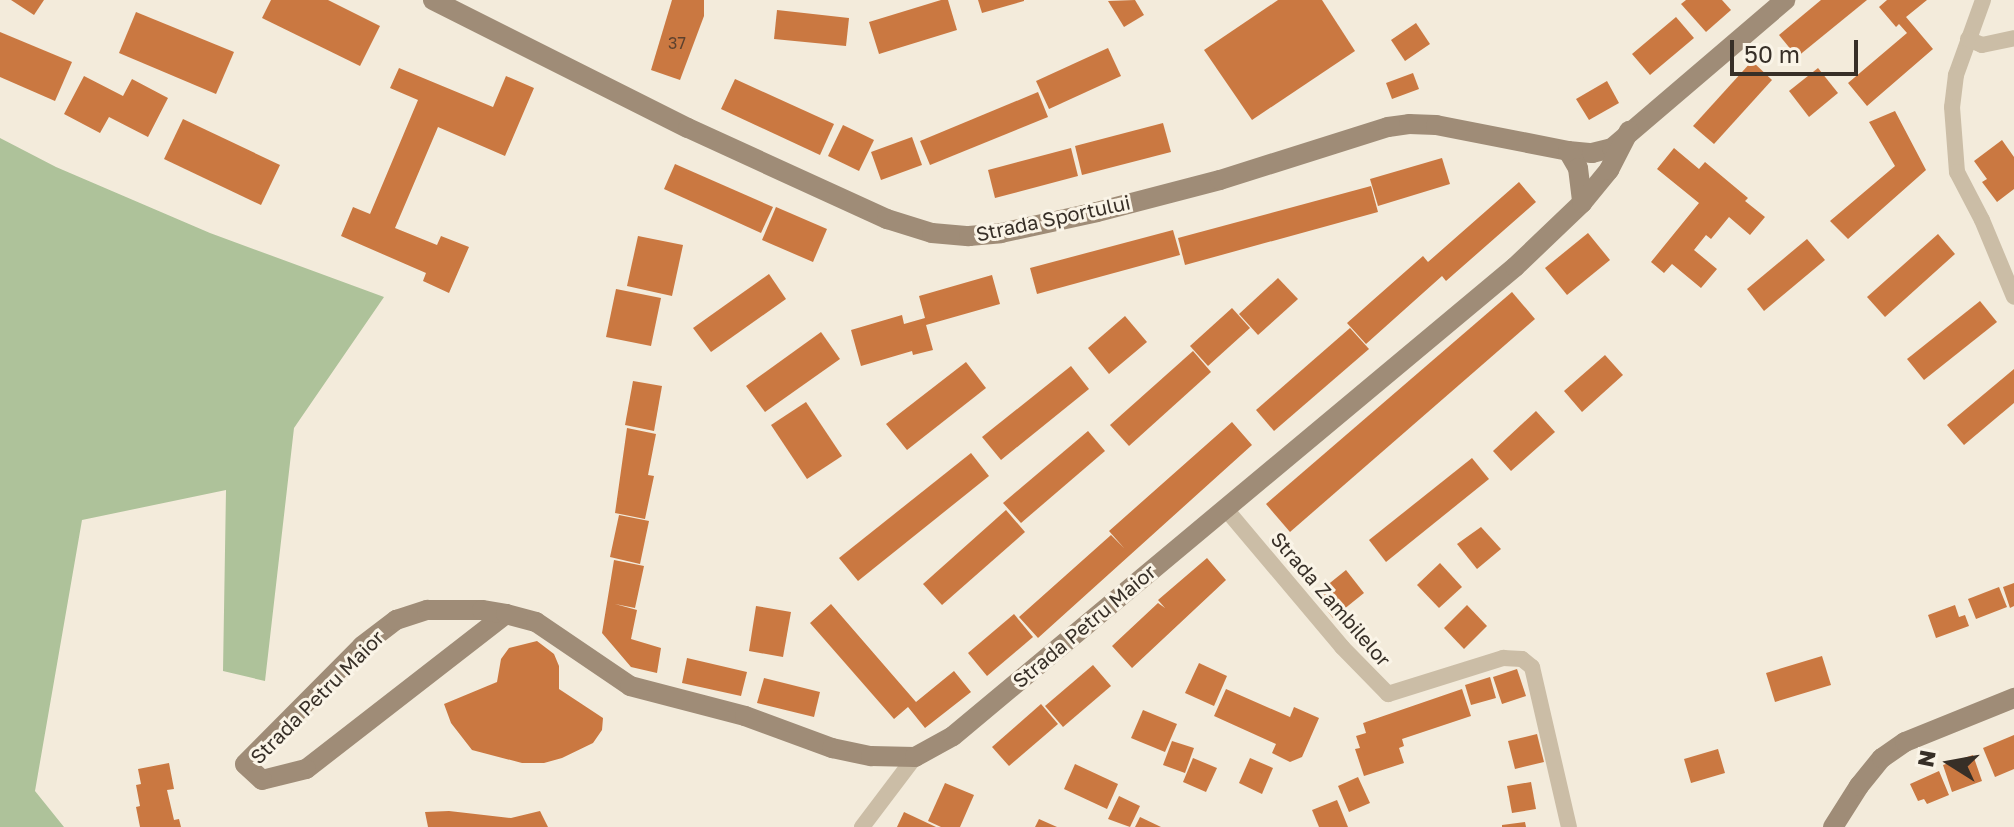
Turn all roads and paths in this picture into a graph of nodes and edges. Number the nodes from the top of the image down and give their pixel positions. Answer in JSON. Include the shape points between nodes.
{"nodes":[{"id":1,"x":433,"y":0,"type":"edge"},
{"id":2,"x":1785,"y":0,"type":"edge"},
{"id":3,"x":1983,"y":0,"type":"edge"},
{"id":4,"x":2014,"y":38,"type":"edge"},
{"id":5,"x":1968,"y":39,"type":"junction"},
{"id":6,"x":1629,"y":131,"type":"junction"},
{"id":7,"x":1568,"y":151,"type":"junction"},
{"id":8,"x":1582,"y":203,"type":"junction"},
{"id":9,"x":2014,"y":297,"type":"edge"},
{"id":10,"x":1225,"y":508,"type":"junction"},
{"id":11,"x":506,"y":614,"type":"junction"},
{"id":12,"x":2014,"y":698,"type":"edge"},
{"id":13,"x":915,"y":757,"type":"junction"},
{"id":14,"x":862,"y":827,"type":"edge"},
{"id":15,"x":1569,"y":827,"type":"edge"},
{"id":16,"x":1833,"y":827,"type":"edge"}],
"edges":[{"from":1,"to":7,"type":"street","name":"Strada Sportului","via":[[688,128],[887,219],[932,233],[1001,233],[1084,215],[1409,124]]},
{"from":2,"to":6,"type":"street","name":"Strada Petru Maior"},
{"from":3,"to":5,"type":"street"},
{"from":4,"to":5,"type":"street","via":[[1982,45]]},
{"from":5,"to":9,"type":"street","via":[[1952,107],[1957,172]]},
{"from":6,"to":7,"type":"street","name":"Strada Petru Maior"},
{"from":6,"to":8,"type":"street","name":"Strada Petru Maior","via":[[1609,170]]},
{"from":7,"to":8,"type":"street","via":[[1578,168]]},
{"from":8,"to":10,"type":"street","name":"Strada Petru Maior","via":[[1515,267]]},
{"from":10,"to":13,"type":"street","name":"Strada Petru Maior","via":[[953,736]]},
{"from":10,"to":15,"type":"street","name":"Strada Zambilelor","via":[[1388,694],[1503,658],[1522,659],[1532,667]]},
{"from":11,"to":11,"type":"street","name":"Strada Petru Maior","via":[[427,610],[396,620],[362,646],[245,764],[262,780],[306,769]]},
{"from":11,"to":13,"type":"street","name":"Strada Petru Maior","via":[[536,622],[630,686],[745,716],[832,748]]},
{"from":12,"to":16,"type":"street","via":[[1905,742],[1882,758]]},
{"from":13,"to":14,"type":"street"}]}
